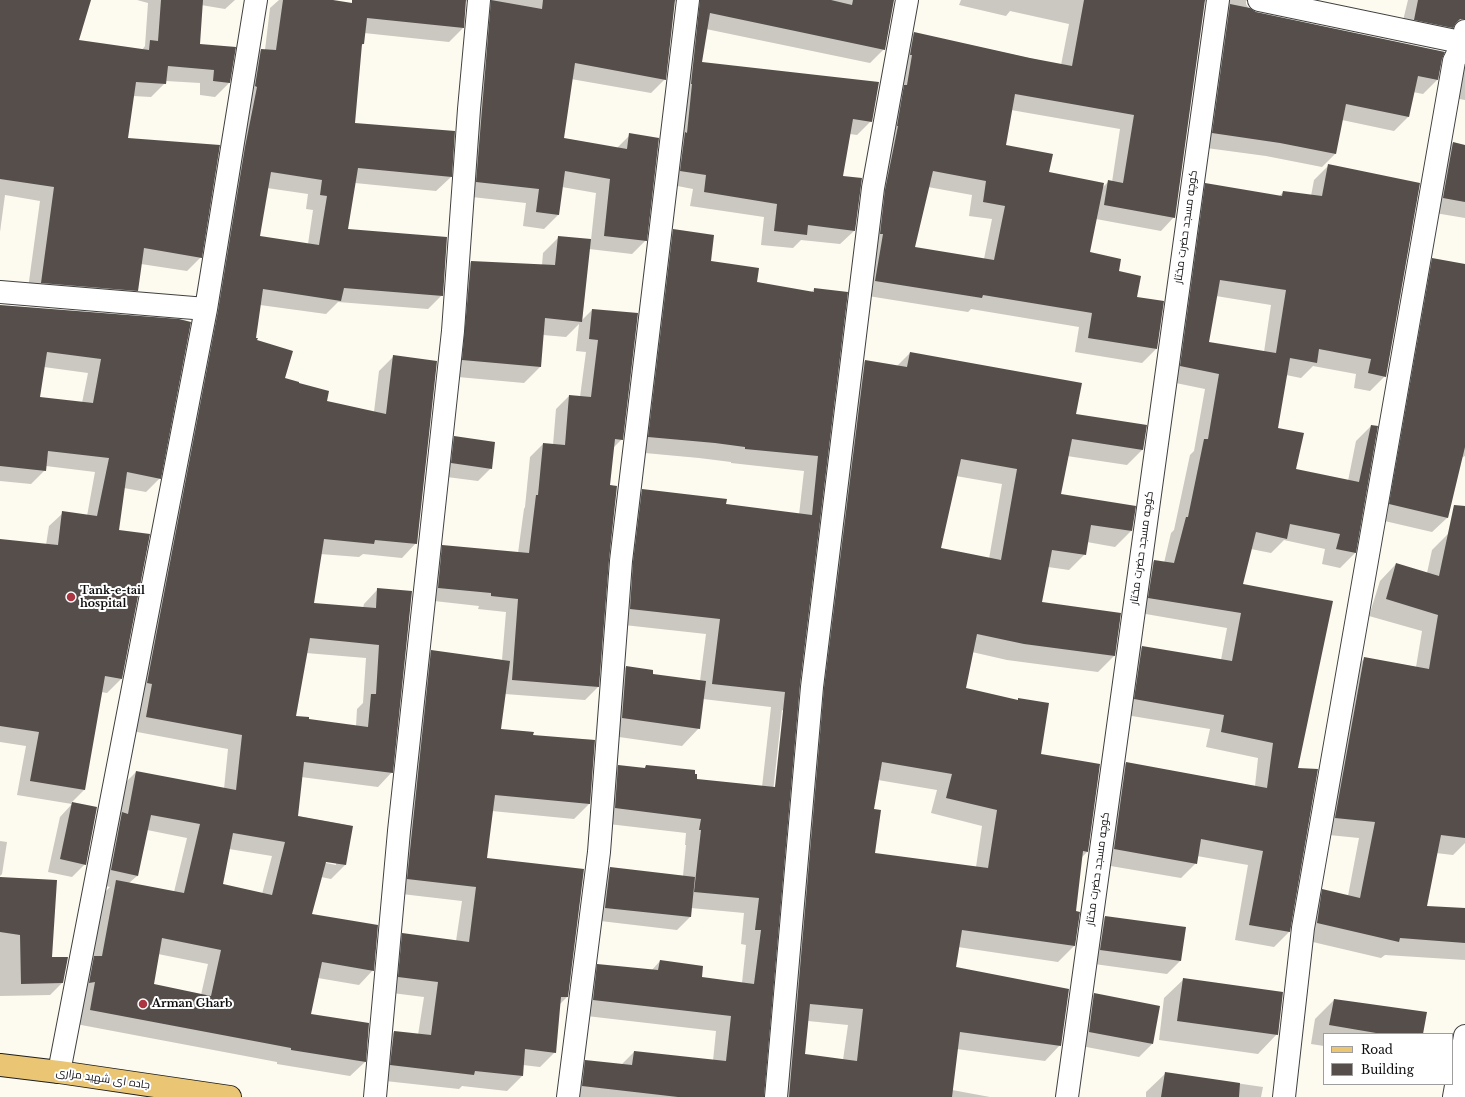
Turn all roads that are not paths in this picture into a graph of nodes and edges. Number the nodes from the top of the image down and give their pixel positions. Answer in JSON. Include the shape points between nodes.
{"nodes":[{"id":1,"x":256,"y":0,"type":"edge"},
{"id":2,"x":479,"y":0,"type":"edge"},
{"id":3,"x":688,"y":0,"type":"edge"},
{"id":4,"x":907,"y":0,"type":"edge"},
{"id":5,"x":1218,"y":0,"type":"edge"},
{"id":6,"x":1259,"y":0,"type":"edge"},
{"id":7,"x":1464,"y":39,"type":"edge"},
{"id":8,"x":0,"y":292,"type":"edge"},
{"id":9,"x":206,"y":309,"type":"junction"},
{"id":10,"x":1465,"y":1036,"type":"edge"},
{"id":11,"x":0,"y":1065,"type":"edge"},
{"id":12,"x":59,"y":1072,"type":"junction"},
{"id":13,"x":230,"y":1097,"type":"edge"},
{"id":14,"x":375,"y":1097,"type":"edge"},
{"id":15,"x":568,"y":1097,"type":"edge"},
{"id":16,"x":776,"y":1097,"type":"edge"},
{"id":17,"x":1067,"y":1097,"type":"edge"},
{"id":18,"x":1284,"y":1097,"type":"edge"},
{"id":19,"x":1454,"y":1097,"type":"edge"}],
"edges":[{"from":1,"to":9,"type":"street"},
{"from":2,"to":14,"type":"street","via":[[453,331],[398,831]]},
{"from":3,"to":15,"type":"street","via":[[621,561],[599,852]]},
{"from":4,"to":16,"type":"street","via":[[873,188],[812,687]]},
{"from":5,"to":17,"type":"street","name":"کوچه مسجد حضرت مختار"},
{"from":6,"to":7,"type":"street"},
{"from":7,"to":18,"type":"street","via":[[1454,61],[1304,920]]},
{"from":8,"to":9,"type":"street"},
{"from":9,"to":12,"type":"street"},
{"from":10,"to":19,"type":"street"},
{"from":11,"to":12,"type":"main road","name":"جاده ای شهید مزاری"},
{"from":12,"to":13,"type":"main road","name":"جاده ای شهید مزاری"}]}
